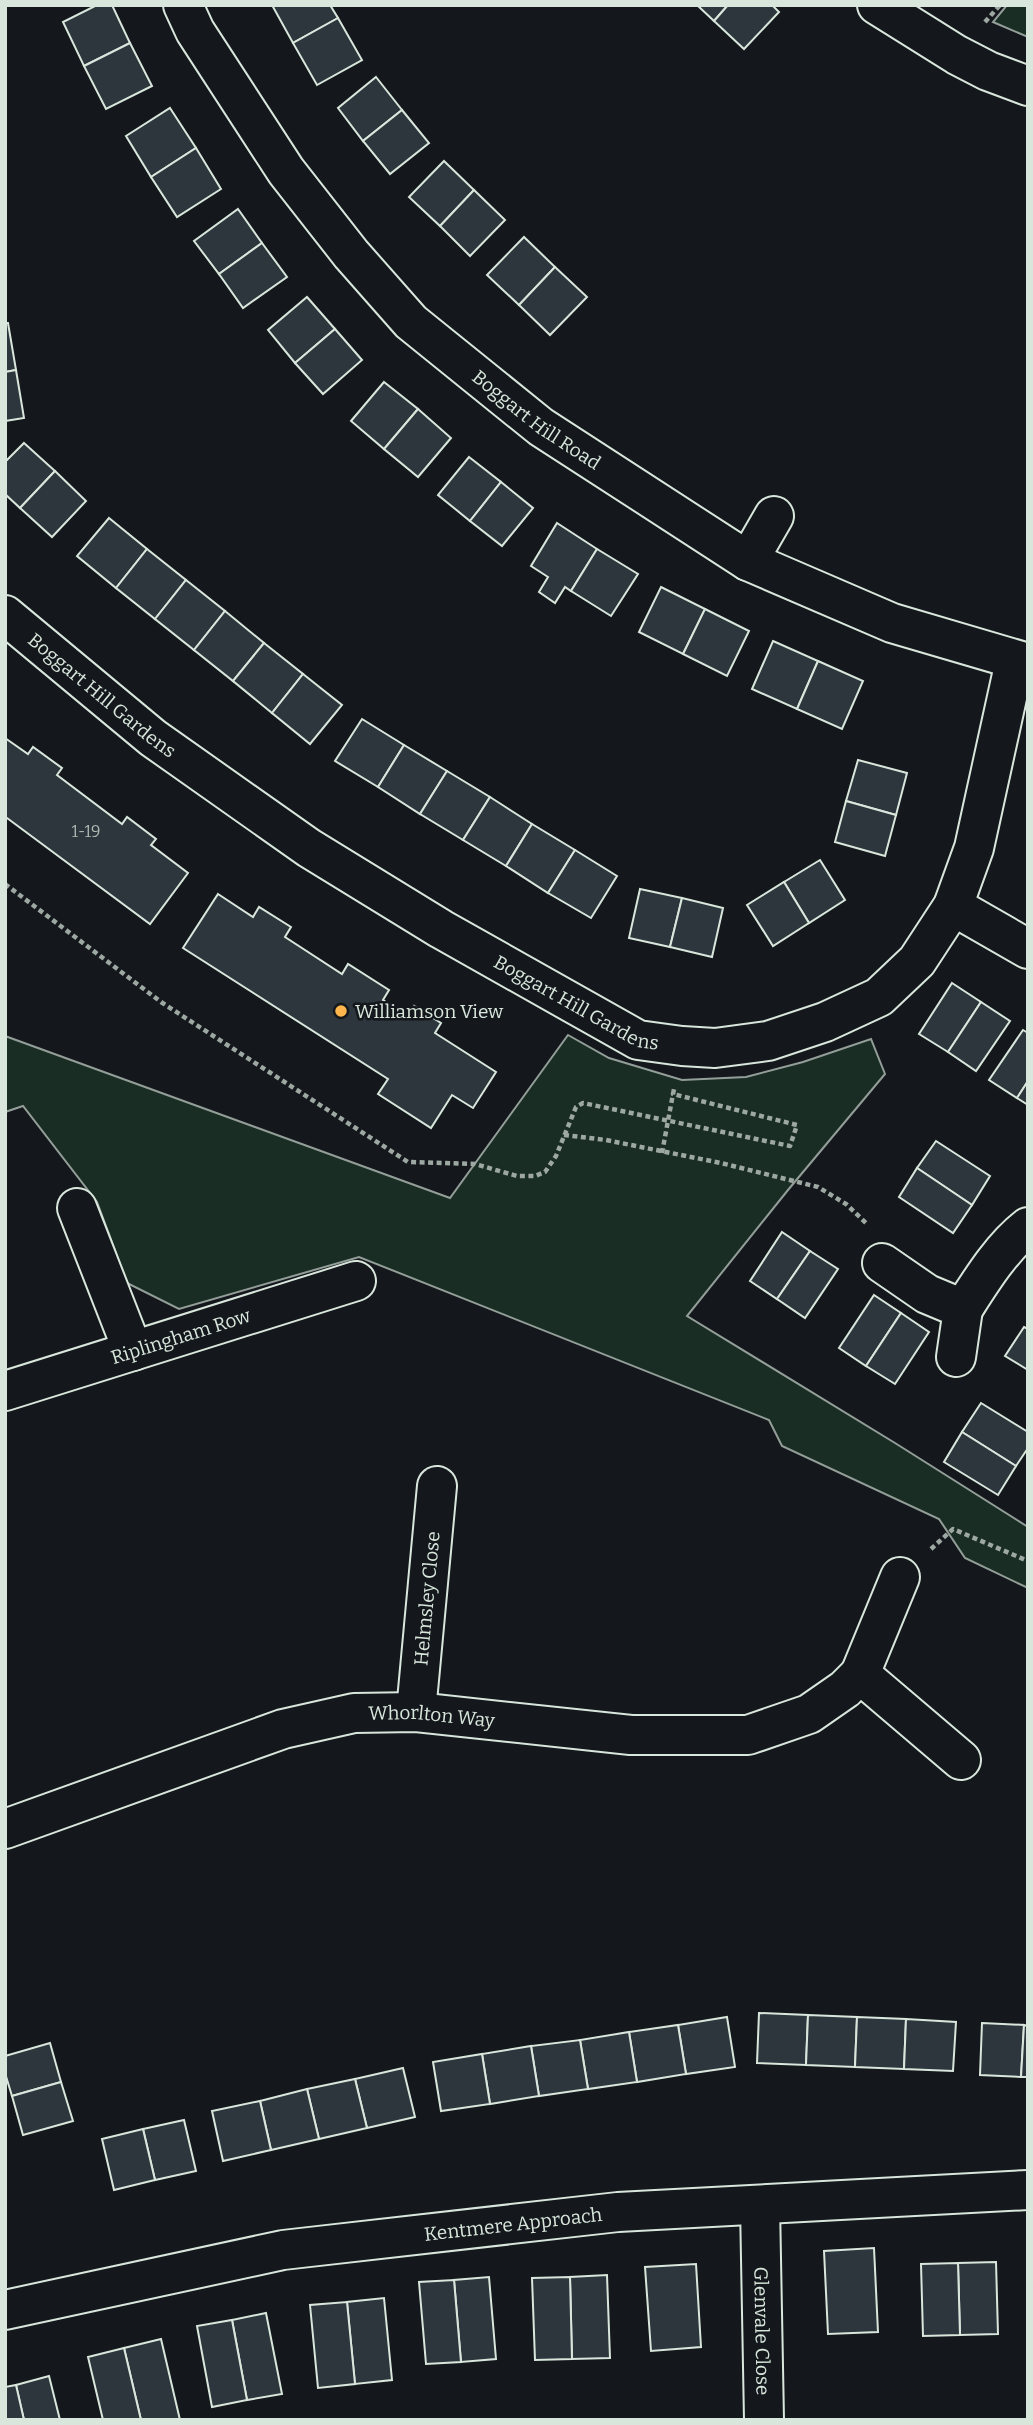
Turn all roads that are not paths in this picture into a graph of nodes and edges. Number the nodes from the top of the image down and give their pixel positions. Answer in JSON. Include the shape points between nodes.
{"nodes":[{"id":1,"x":183,"y":5,"type":"edge"},
{"id":2,"x":877,"y":5,"type":"edge"},
{"id":3,"x":1028,"y":86,"type":"edge"},
{"id":4,"x":774,"y":516,"type":"dead end"},
{"id":5,"x":747,"y":561,"type":"junction"},
{"id":6,"x":5,"y":615,"type":"edge"},
{"id":7,"x":1021,"y":662,"type":"edge"},
{"id":8,"x":953,"y":906,"type":"junction"},
{"id":9,"x":1028,"y":950,"type":"edge"},
{"id":10,"x":77,"y":1208,"type":"dead end"},
{"id":11,"x":1028,"y":1227,"type":"edge"},
{"id":12,"x":883,"y":1263,"type":"road end"},
{"id":13,"x":356,"y":1281,"type":"dead end"},
{"id":14,"x":963,"y":1309,"type":"junction"},
{"id":15,"x":133,"y":1351,"type":"junction"},
{"id":16,"x":956,"y":1357,"type":"dead end"},
{"id":17,"x":5,"y":1391,"type":"edge"},
{"id":18,"x":437,"y":1486,"type":"dead end"},
{"id":19,"x":900,"y":1577,"type":"road end"},
{"id":20,"x":860,"y":1674,"type":"junction"},
{"id":21,"x":416,"y":1712,"type":"junction"},
{"id":22,"x":961,"y":1760,"type":"dead end"},
{"id":23,"x":5,"y":1829,"type":"edge"},
{"id":24,"x":1028,"y":2190,"type":"edge"},
{"id":25,"x":760,"y":2223,"type":"junction"},
{"id":26,"x":5,"y":2310,"type":"edge"},
{"id":27,"x":764,"y":2420,"type":"edge"}],
"edges":[{"from":1,"to":5,"type":"street","name":"Boggart Hill Road","via":[[195,32],[285,172],[411,322],[541,428]]},
{"from":2,"to":3,"type":"street","via":[[957,55]]},
{"from":4,"to":5,"type":"street"},
{"from":5,"to":7,"type":"street","name":"Boggart Hill Road","via":[[892,623]]},
{"from":6,"to":8,"type":"street","name":"Boggart Hill Gardens","via":[[153,738],[309,848],[440,929],[638,1040],[715,1048],[768,1041],[825,1022],[879,997],[917,961]]},
{"from":7,"to":8,"type":"street","name":"Boggart Hill Gardens","via":[[974,848]]},
{"from":8,"to":9,"type":"street"},
{"from":10,"to":15,"type":"street"},
{"from":11,"to":14,"type":"street","via":[[981,1280]]},
{"from":12,"to":14,"type":"street","via":[[927,1294]]},
{"from":13,"to":15,"type":"street","name":"Riplingham Row"},
{"from":14,"to":16,"type":"street"},
{"from":15,"to":17,"type":"street","name":"Riplingham Row"},
{"from":18,"to":21,"type":"street","name":"Helmsley Close"},
{"from":19,"to":20,"type":"street","name":"Whorlton Way"},
{"from":20,"to":21,"type":"street","name":"Whorlton Way","via":[[809,1714],[748,1735],[631,1735]]},
{"from":20,"to":22,"type":"street"},
{"from":21,"to":23,"type":"street","name":"Whorlton Way","via":[[354,1713],[283,1729]]},
{"from":24,"to":25,"type":"street","name":"Kentmere Approach"},
{"from":25,"to":26,"type":"street","name":"Kentmere Approach","via":[[618,2212],[283,2250]]},
{"from":25,"to":27,"type":"street","name":"Glenvale Close"}]}
